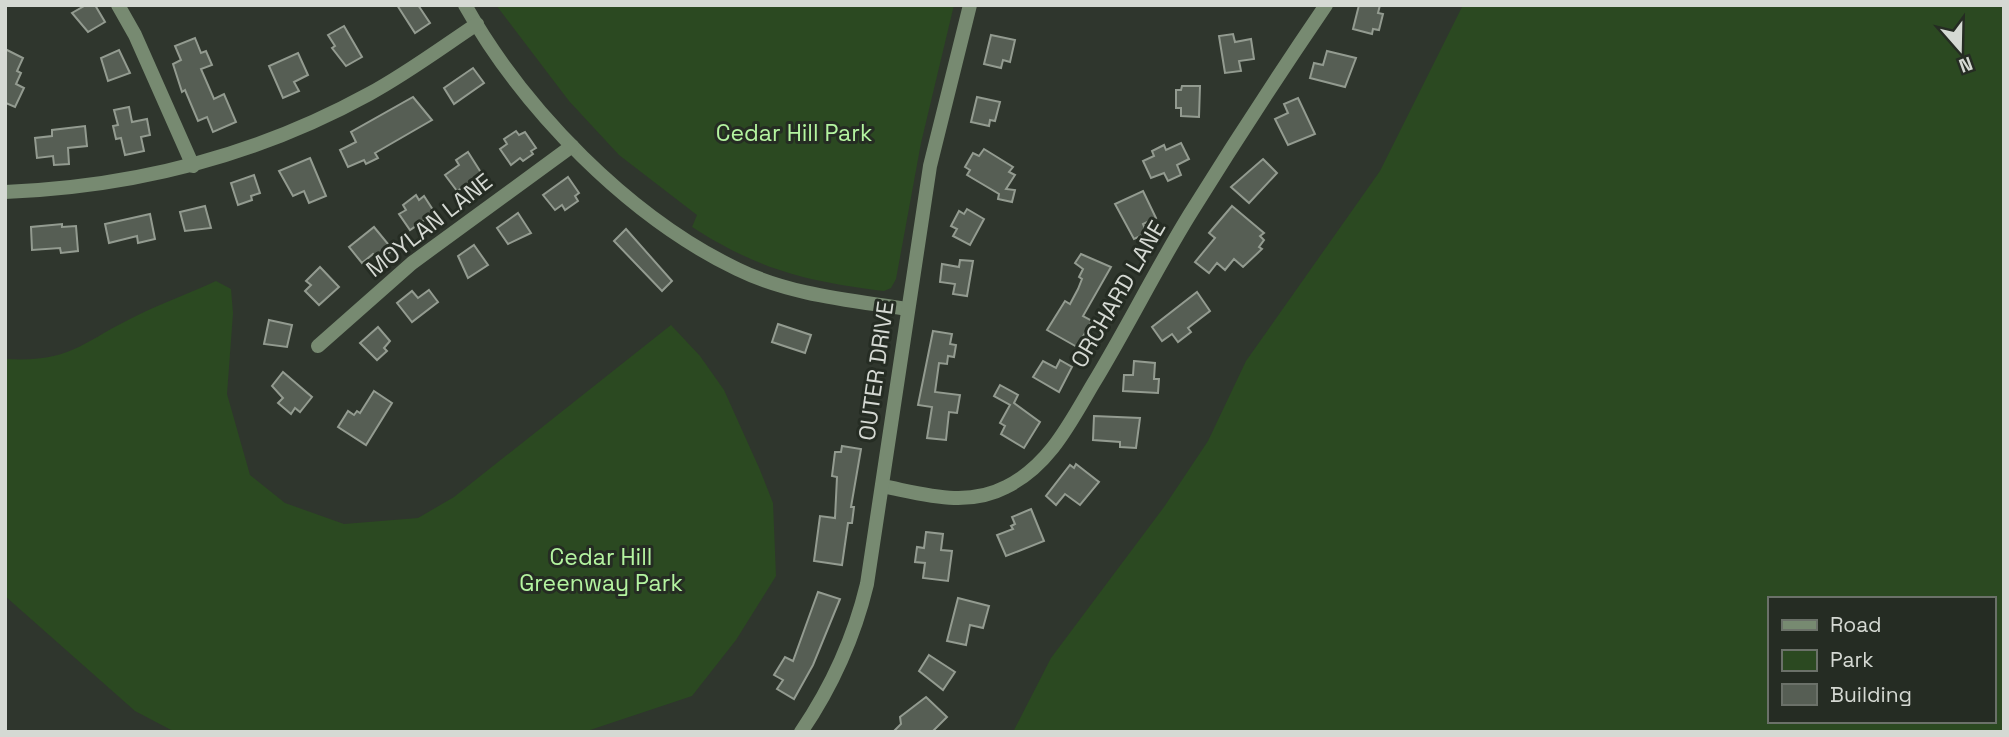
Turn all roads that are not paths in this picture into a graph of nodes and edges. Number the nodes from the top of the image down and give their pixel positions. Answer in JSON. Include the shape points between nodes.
{"nodes":[{"id":1,"x":118,"y":5,"type":"edge"},
{"id":2,"x":465,"y":5,"type":"edge"},
{"id":3,"x":970,"y":5,"type":"edge"},
{"id":4,"x":1326,"y":5,"type":"edge"},
{"id":5,"x":477,"y":24,"type":"junction"},
{"id":6,"x":572,"y":146,"type":"junction"},
{"id":7,"x":193,"y":166,"type":"junction"},
{"id":8,"x":5,"y":192,"type":"edge"},
{"id":9,"x":907,"y":309,"type":"junction"},
{"id":10,"x":318,"y":346,"type":"dead end"},
{"id":11,"x":882,"y":486,"type":"junction"},
{"id":12,"x":801,"y":732,"type":"edge"}],
"edges":[{"from":1,"to":7,"type":"street"},
{"from":2,"to":5,"type":"street"},
{"from":3,"to":9,"type":"street","name":"OUTER DRIVE","via":[[930,166]]},
{"from":4,"to":11,"type":"street","name":"ORCHARD LANE","via":[[1250,116],[1100,373],[1041,462],[1005,488],[966,499]]},
{"from":5,"to":6,"type":"street","via":[[517,83]]},
{"from":5,"to":7,"type":"street","via":[[353,102],[267,143]]},
{"from":6,"to":9,"type":"street","via":[[630,198],[692,244],[737,269],[801,292]]},
{"from":6,"to":10,"type":"street","name":"MOYLAN LANE","via":[[412,263]]},
{"from":7,"to":8,"type":"street","via":[[78,188]]},
{"from":9,"to":11,"type":"street","name":"OUTER DRIVE"},
{"from":11,"to":12,"type":"street","name":"OUTER DRIVE","via":[[858,622],[836,676]]}]}
